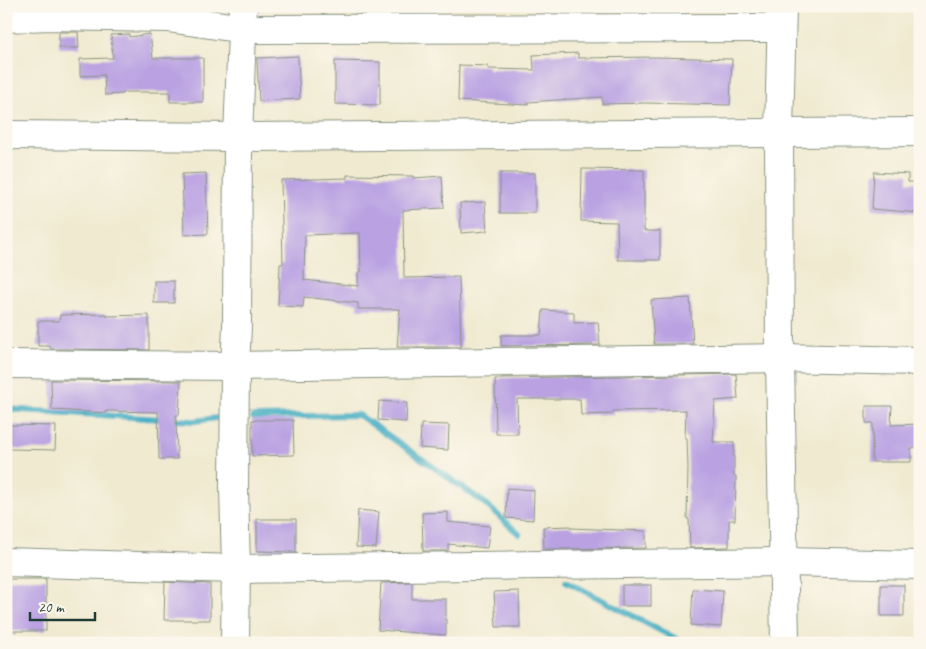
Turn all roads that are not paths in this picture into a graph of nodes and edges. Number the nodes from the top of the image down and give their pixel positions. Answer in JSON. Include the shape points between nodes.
{"nodes":[{"id":1,"x":781,"y":17,"type":"edge"},
{"id":2,"x":6,"y":18,"type":"edge"},
{"id":3,"x":244,"y":18,"type":"edge"},
{"id":4,"x":920,"y":132,"type":"edge"},
{"id":5,"x":779,"y":133,"type":"junction"},
{"id":6,"x":6,"y":136,"type":"edge"},
{"id":7,"x":238,"y":137,"type":"junction"},
{"id":8,"x":780,"y":358,"type":"junction"},
{"id":9,"x":920,"y":361,"type":"edge"},
{"id":10,"x":6,"y":364,"type":"edge"},
{"id":11,"x":235,"y":366,"type":"junction"},
{"id":12,"x":6,"y":562,"type":"edge"},
{"id":13,"x":784,"y":562,"type":"junction"},
{"id":14,"x":920,"y":565,"type":"edge"},
{"id":15,"x":236,"y":569,"type":"junction"},
{"id":16,"x":235,"y":643,"type":"edge"},
{"id":17,"x":785,"y":643,"type":"edge"}],
"edges":[{"from":1,"to":3,"type":"street"},
{"from":1,"to":5,"type":"street"},
{"from":2,"to":3,"type":"street"},
{"from":3,"to":7,"type":"street"},
{"from":4,"to":5,"type":"street"},
{"from":5,"to":7,"type":"street"},
{"from":5,"to":8,"type":"street"},
{"from":6,"to":7,"type":"street"},
{"from":7,"to":11,"type":"street"},
{"from":8,"to":9,"type":"street"},
{"from":8,"to":11,"type":"street"},
{"from":8,"to":13,"type":"street"},
{"from":10,"to":11,"type":"street"},
{"from":11,"to":15,"type":"street"},
{"from":12,"to":15,"type":"street"},
{"from":13,"to":14,"type":"street"},
{"from":13,"to":15,"type":"street"},
{"from":13,"to":17,"type":"street"},
{"from":15,"to":16,"type":"street"}]}
